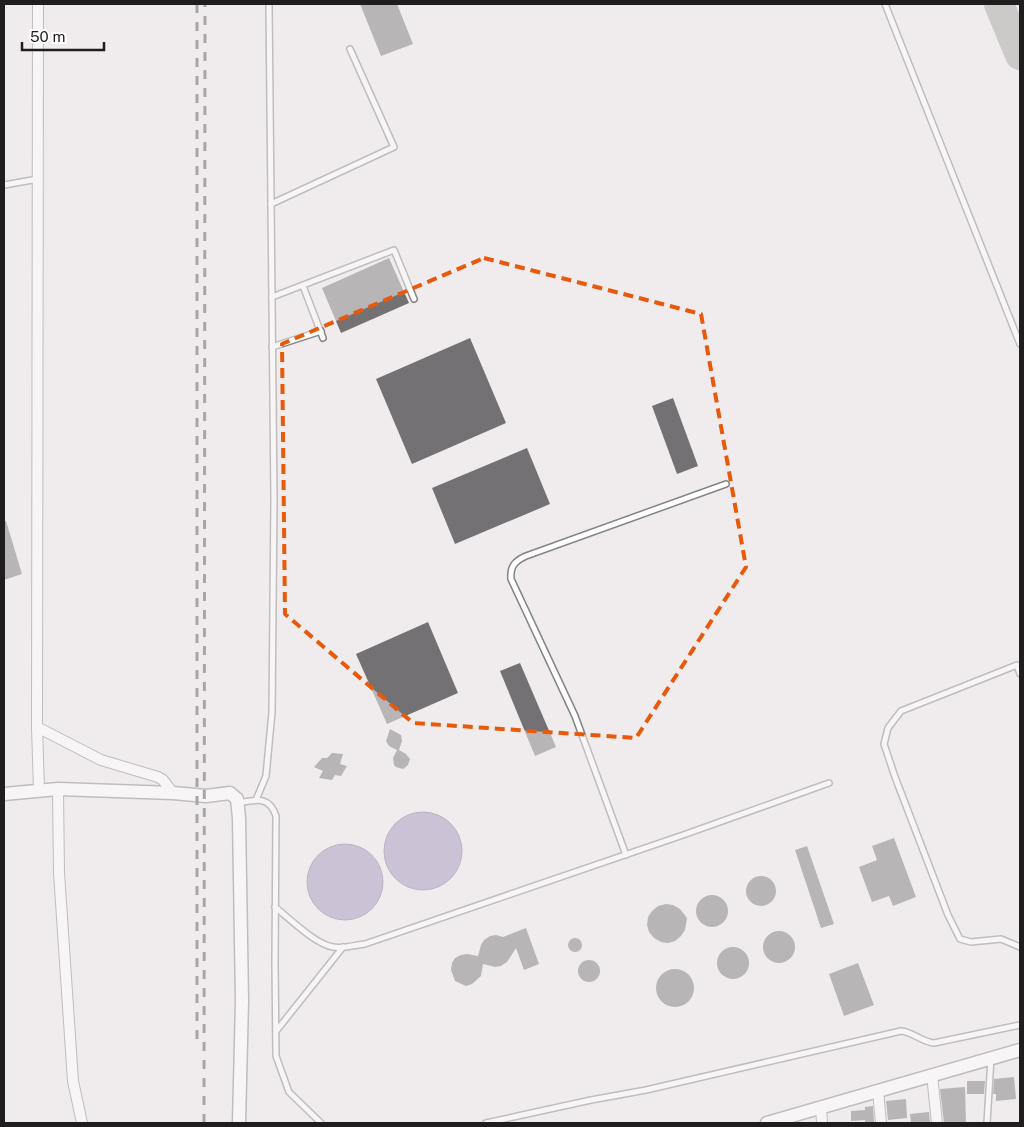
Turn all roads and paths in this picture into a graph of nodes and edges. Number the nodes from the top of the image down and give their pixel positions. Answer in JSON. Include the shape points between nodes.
{"nodes":[{"id":1,"x":38,"y":4,"type":"edge"},
{"id":2,"x":269,"y":4,"type":"edge"},
{"id":3,"x":885,"y":4,"type":"edge"},
{"id":4,"x":350,"y":49,"type":"dead end"},
{"id":5,"x":39,"y":179,"type":"junction"},
{"id":6,"x":4,"y":185,"type":"edge"},
{"id":7,"x":271,"y":204,"type":"junction"},
{"id":8,"x":303,"y":286,"type":"junction"},
{"id":9,"x":272,"y":297,"type":"junction"},
{"id":10,"x":414,"y":299,"type":"dead end"},
{"id":11,"x":321,"y":331,"type":"junction"},
{"id":12,"x":323,"y":338,"type":"dead end"},
{"id":13,"x":1020,"y":344,"type":"edge"},
{"id":14,"x":272,"y":347,"type":"junction"},
{"id":15,"x":726,"y":484,"type":"dead end"},
{"id":16,"x":1018,"y":664,"type":"edge"},
{"id":17,"x":1020,"y":674,"type":"edge"},
{"id":18,"x":37,"y":726,"type":"junction"},
{"id":19,"x":829,"y":783,"type":"dead end"},
{"id":20,"x":58,"y":789,"type":"junction"},
{"id":21,"x":39,"y":790,"type":"junction"},
{"id":22,"x":173,"y":793,"type":"junction"},
{"id":23,"x":4,"y":794,"type":"edge"},
{"id":24,"x":256,"y":800,"type":"junction"},
{"id":25,"x":238,"y":803,"type":"junction"},
{"id":26,"x":626,"y":855,"type":"junction"},
{"id":27,"x":275,"y":907,"type":"junction"},
{"id":28,"x":343,"y":947,"type":"junction"},
{"id":29,"x":1020,"y":947,"type":"edge"},
{"id":30,"x":1020,"y":1025,"type":"edge"},
{"id":31,"x":276,"y":1030,"type":"junction"},
{"id":32,"x":1020,"y":1050,"type":"edge"},
{"id":33,"x":992,"y":1058,"type":"junction"},
{"id":34,"x":932,"y":1075,"type":"junction"},
{"id":35,"x":878,"y":1090,"type":"junction"},
{"id":36,"x":821,"y":1107,"type":"junction"},
{"id":37,"x":82,"y":1123,"type":"edge"},
{"id":38,"x":239,"y":1123,"type":"edge"},
{"id":39,"x":321,"y":1123,"type":"edge"},
{"id":40,"x":486,"y":1123,"type":"edge"},
{"id":41,"x":767,"y":1123,"type":"edge"},
{"id":42,"x":822,"y":1123,"type":"edge"},
{"id":43,"x":881,"y":1123,"type":"edge"},
{"id":44,"x":938,"y":1123,"type":"edge"},
{"id":45,"x":987,"y":1123,"type":"edge"}],
"edges":[{"from":1,"to":5,"type":"street"},
{"from":2,"to":7,"type":"lane"},
{"from":3,"to":13,"type":"lane"},
{"from":4,"to":7,"type":"lane","via":[[394,147]]},
{"from":5,"to":6,"type":"lane"},
{"from":5,"to":18,"type":"street"},
{"from":7,"to":9,"type":"lane"},
{"from":8,"to":9,"type":"lane"},
{"from":8,"to":10,"type":"lane","via":[[394,250]]},
{"from":8,"to":11,"type":"lane"},
{"from":9,"to":14,"type":"lane"},
{"from":11,"to":12,"type":"lane"},
{"from":11,"to":14,"type":"lane"},
{"from":14,"to":24,"type":"lane","via":[[272,712],[266,776]]},
{"from":15,"to":26,"type":"lane","via":[[526,556],[510,571],[575,716]]},
{"from":16,"to":17,"type":"lane"},
{"from":16,"to":29,"type":"lane","via":[[901,711],[888,728],[884,744],[944,906],[960,939],[972,942],[1002,939]]},
{"from":18,"to":21,"type":"street"},
{"from":18,"to":22,"type":"street","via":[[101,760],[158,777]]},
{"from":19,"to":26,"type":"lane"},
{"from":20,"to":21,"type":"street"},
{"from":20,"to":22,"type":"street"},
{"from":20,"to":37,"type":"street","via":[[59,873],[73,1081]]},
{"from":21,"to":23,"type":"street"},
{"from":22,"to":25,"type":"street","via":[[206,796],[230,793]]},
{"from":24,"to":25,"type":"lane"},
{"from":24,"to":27,"type":"lane","via":[[267,803],[276,816]]},
{"from":25,"to":38,"type":"street","via":[[242,1001]]},
{"from":26,"to":28,"type":"lane","via":[[372,942]]},
{"from":27,"to":28,"type":"lane","via":[[322,943]]},
{"from":27,"to":31,"type":"lane"},
{"from":28,"to":31,"type":"lane"},
{"from":30,"to":40,"type":"lane","via":[[934,1043],[901,1031]]},
{"from":31,"to":39,"type":"lane","via":[[276,1056],[286,1086]]},
{"from":32,"to":33,"type":"street"},
{"from":33,"to":34,"type":"street"},
{"from":33,"to":45,"type":"lane"},
{"from":34,"to":35,"type":"street"},
{"from":34,"to":44,"type":"street"},
{"from":35,"to":36,"type":"street"},
{"from":35,"to":43,"type":"street"},
{"from":36,"to":41,"type":"street"},
{"from":36,"to":42,"type":"street"}]}
